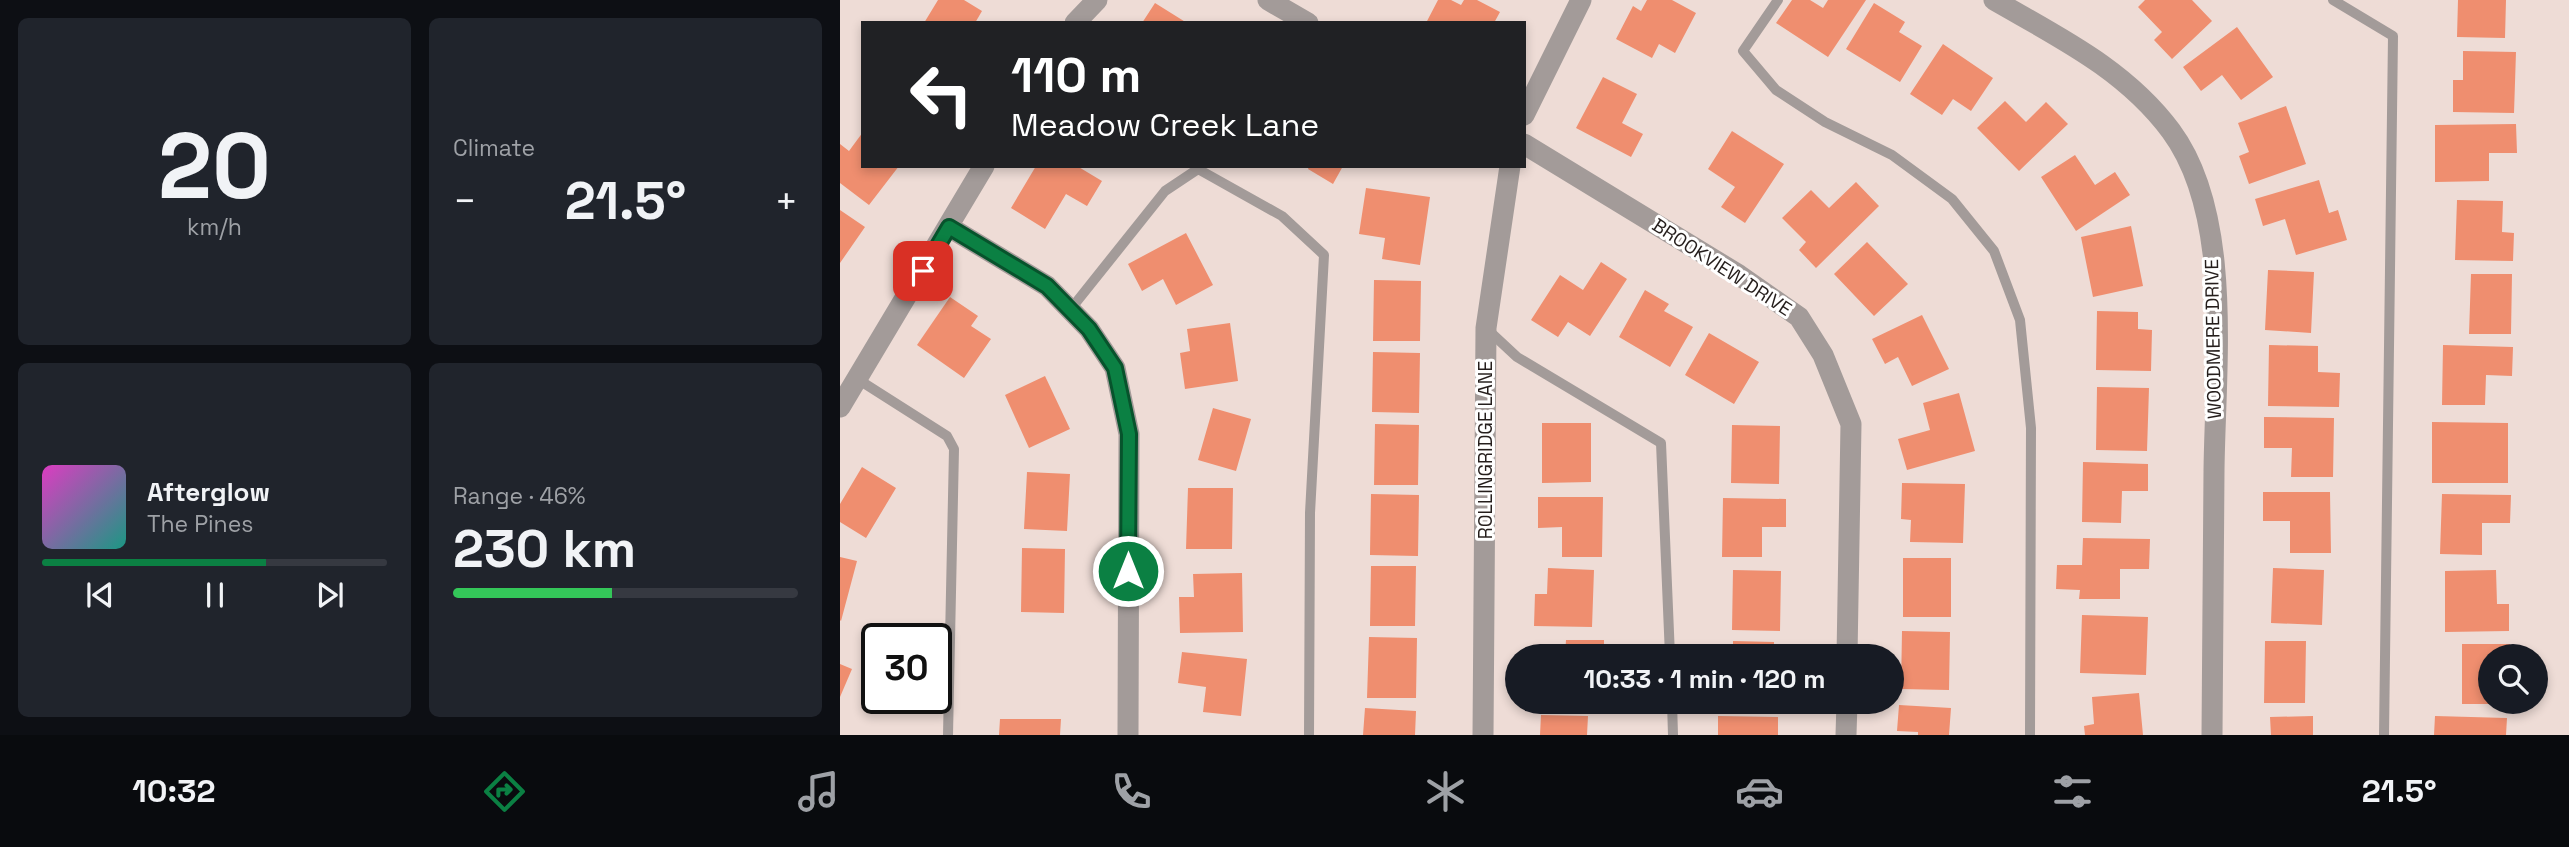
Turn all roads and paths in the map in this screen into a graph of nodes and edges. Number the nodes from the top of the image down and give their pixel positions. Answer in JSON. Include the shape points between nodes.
{"nodes":[{"id":1,"x":1097,"y":0,"type":"edge"},
{"id":2,"x":1268,"y":0,"type":"edge"},
{"id":3,"x":1581,"y":0,"type":"edge"},
{"id":4,"x":1778,"y":0,"type":"edge"},
{"id":5,"x":1993,"y":0,"type":"edge"},
{"id":6,"x":2333,"y":0,"type":"edge"},
{"id":7,"x":1077,"y":21,"type":"edge"},
{"id":8,"x":1305,"y":21,"type":"edge"},
{"id":9,"x":1526,"y":111,"type":"edge"},
{"id":10,"x":1526,"y":145,"type":"edge"},
{"id":11,"x":983,"y":168,"type":"edge"},
{"id":12,"x":1510,"y":168,"type":"edge"},
{"id":13,"x":949,"y":227,"type":"junction"},
{"id":14,"x":1070,"y":310,"type":"junction"},
{"id":15,"x":1486,"y":328,"type":"junction"},
{"id":16,"x":859,"y":380,"type":"junction"},
{"id":17,"x":840,"y":407,"type":"edge"},
{"id":18,"x":1669,"y":644,"type":"edge"},
{"id":19,"x":1847,"y":644,"type":"edge"},
{"id":20,"x":1672,"y":714,"type":"edge"},
{"id":21,"x":1847,"y":714,"type":"edge"},
{"id":22,"x":948,"y":735,"type":"edge"},
{"id":23,"x":1128,"y":735,"type":"edge"},
{"id":24,"x":1309,"y":735,"type":"edge"},
{"id":25,"x":1483,"y":735,"type":"edge"},
{"id":26,"x":1673,"y":735,"type":"edge"},
{"id":27,"x":1846,"y":735,"type":"edge"},
{"id":28,"x":2030,"y":735,"type":"edge"},
{"id":29,"x":2212,"y":735,"type":"edge"},
{"id":30,"x":2384,"y":735,"type":"edge"}],
"edges":[{"from":1,"to":7,"type":"street"},
{"from":2,"to":8,"type":"street"},
{"from":3,"to":9,"type":"street"},
{"from":4,"to":28,"type":"lane","via":[[1743,51],[1776,90],[1825,122],[1892,155],[1952,199],[1994,251],[2020,320],[2031,428]]},
{"from":5,"to":29,"type":"street","name":"WOODMERE DRIVE","via":[[2106,65],[2143,97],[2172,132],[2202,194],[2216,274]]},
{"from":6,"to":30,"type":"lane","via":[[2393,36]]},
{"from":10,"to":19,"type":"street","name":"BROOKVIEW DRIVE","via":[[1739,275],[1799,317],[1823,355],[1851,424]]},
{"from":11,"to":13,"type":"street"},
{"from":12,"to":15,"type":"street","name":"ROLLINGRIDGE LANE"},
{"from":13,"to":14,"type":"street","via":[[1047,286]]},
{"from":13,"to":16,"type":"street"},
{"from":14,"to":23,"type":"street","via":[[1115,368],[1129,434]]},
{"from":14,"to":24,"type":"lane","via":[[1166,191],[1198,169],[1282,216],[1324,255],[1310,513]]},
{"from":15,"to":18,"type":"lane","via":[[1517,358],[1661,443]]},
{"from":15,"to":25,"type":"street","name":"ROLLINGRIDGE LANE"},
{"from":16,"to":17,"type":"street"},
{"from":16,"to":22,"type":"lane","via":[[947,436],[954,449]]},
{"from":20,"to":26,"type":"lane"},
{"from":21,"to":27,"type":"street"}]}
